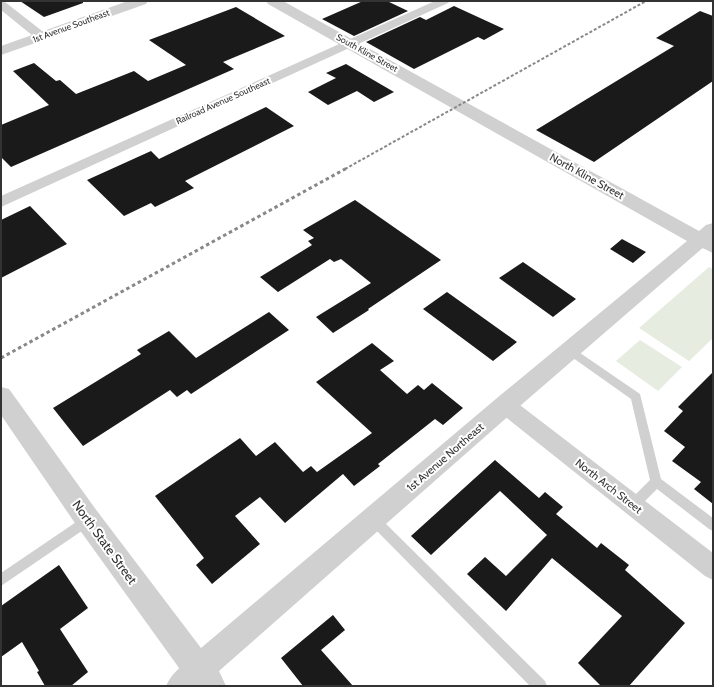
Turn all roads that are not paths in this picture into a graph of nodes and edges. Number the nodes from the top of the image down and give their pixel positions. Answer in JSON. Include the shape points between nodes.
{"nodes":[{"id":1,"x":141,"y":1,"type":"edge"},
{"id":2,"x":273,"y":1,"type":"edge"},
{"id":3,"x":444,"y":1,"type":"edge"},
{"id":4,"x":1,"y":4,"type":"edge"},
{"id":5,"x":42,"y":37,"type":"junction"},
{"id":6,"x":350,"y":44,"type":"junction"},
{"id":7,"x":1,"y":51,"type":"edge"},
{"id":8,"x":460,"y":106,"type":"joint"},
{"id":9,"x":1,"y":202,"type":"edge"},
{"id":10,"x":709,"y":239,"type":"edge"},
{"id":11,"x":570,"y":350,"type":"junction"},
{"id":12,"x":1,"y":396,"type":"edge"},
{"id":13,"x":505,"y":405,"type":"junction"},
{"id":14,"x":656,"y":482,"type":"junction"},
{"id":15,"x":633,"y":505,"type":"junction"},
{"id":16,"x":372,"y":519,"type":"junction"},
{"id":17,"x":88,"y":520,"type":"junction"},
{"id":18,"x":713,"y":525,"type":"edge"},
{"id":19,"x":713,"y":568,"type":"edge"},
{"id":20,"x":1,"y":580,"type":"edge"},
{"id":21,"x":205,"y":677,"type":"edge"},
{"id":22,"x":179,"y":686,"type":"edge"},
{"id":23,"x":540,"y":686,"type":"edge"}],
"edges":[{"from":1,"to":5,"type":"street","name":"1st Avenue Southeast"},
{"from":2,"to":6,"type":"street","name":"South Kline Street"},
{"from":3,"to":6,"type":"street","name":"Railroad Avenue Southeast"},
{"from":4,"to":5,"type":"street"},
{"from":5,"to":7,"type":"street","name":"1st Avenue Southeast"},
{"from":6,"to":8,"type":"street","name":"South Kline Street"},
{"from":6,"to":9,"type":"street","name":"Railroad Avenue Southeast"},
{"from":8,"to":10,"type":"street","name":"North Kline Street"},
{"from":10,"to":11,"type":"street","name":"1st Avenue Northeast"},
{"from":11,"to":13,"type":"street","name":"1st Avenue Northeast"},
{"from":11,"to":14,"type":"lane","via":[[636,397]]},
{"from":12,"to":17,"type":"street","name":"North State Street"},
{"from":13,"to":15,"type":"street","name":"North Arch Street"},
{"from":13,"to":16,"type":"street","name":"1st Avenue Northeast"},
{"from":14,"to":15,"type":"lane"},
{"from":14,"to":18,"type":"lane"},
{"from":15,"to":19,"type":"street","name":"North Arch Street"},
{"from":16,"to":21,"type":"street","name":"1st Avenue Northeast"},
{"from":16,"to":23,"type":"lane"},
{"from":17,"to":20,"type":"lane"},
{"from":17,"to":21,"type":"street","name":"North State Street"},
{"from":21,"to":22,"type":"street","name":"1st Avenue Northeast"}]}
